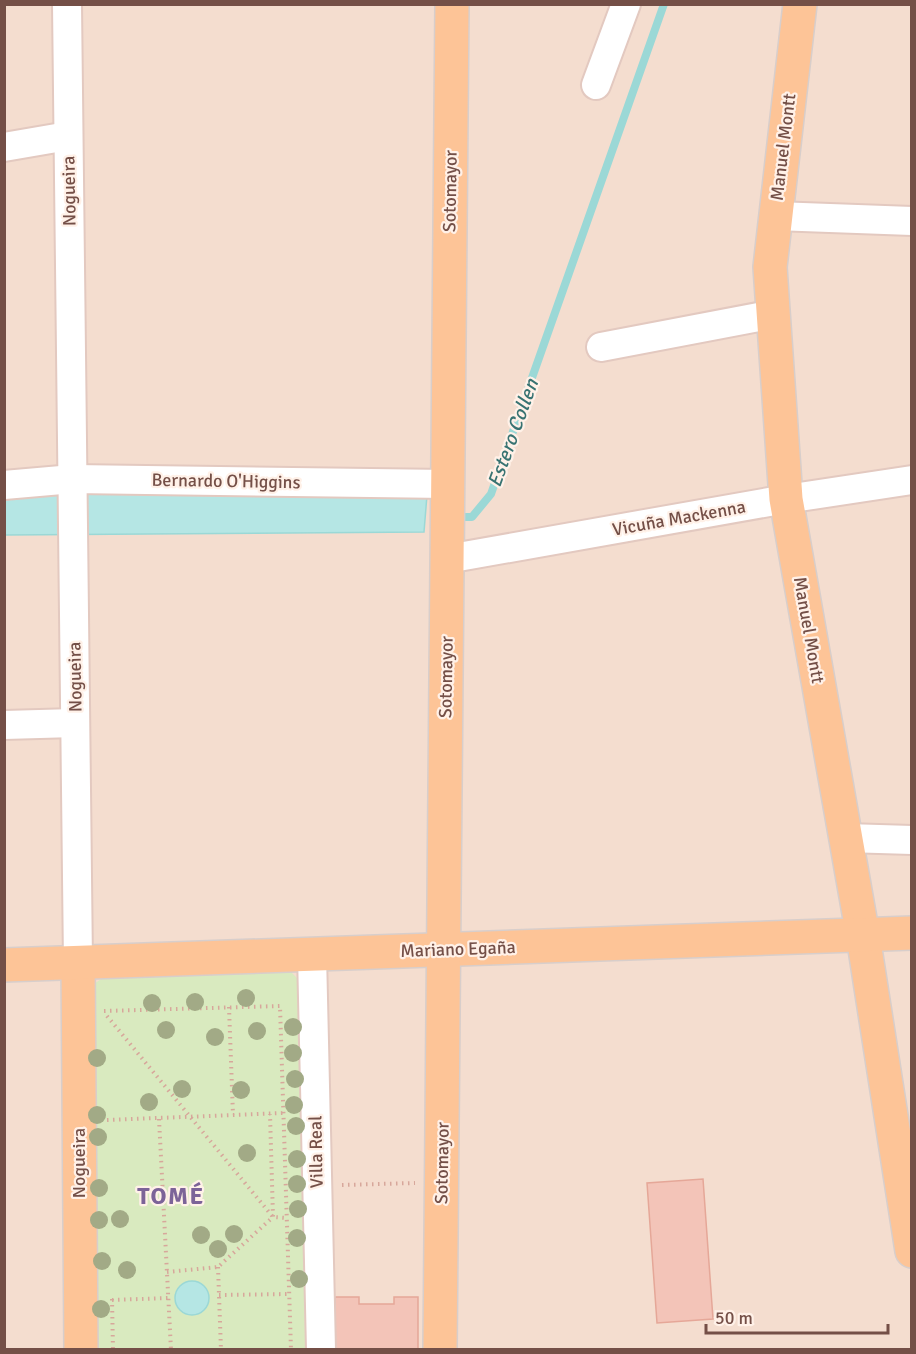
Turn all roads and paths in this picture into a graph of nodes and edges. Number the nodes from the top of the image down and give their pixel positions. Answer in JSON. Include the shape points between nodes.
{"nodes":[{"id":1,"x":67,"y":4,"type":"edge"},
{"id":2,"x":452,"y":4,"type":"edge"},
{"id":3,"x":626,"y":4,"type":"edge"},
{"id":4,"x":800,"y":4,"type":"edge"},
{"id":5,"x":596,"y":84,"type":"dead end"},
{"id":6,"x":69,"y":136,"type":"junction"},
{"id":7,"x":4,"y":147,"type":"edge"},
{"id":8,"x":775,"y":216,"type":"junction"},
{"id":9,"x":912,"y":221,"type":"edge"},
{"id":10,"x":774,"y":314,"type":"junction"},
{"id":11,"x":601,"y":347,"type":"dead end"},
{"id":12,"x":912,"y":480,"type":"edge"},
{"id":13,"x":4,"y":485,"type":"edge"},
{"id":14,"x":73,"y":486,"type":"junction"},
{"id":15,"x":448,"y":491,"type":"junction"},
{"id":16,"x":786,"y":499,"type":"junction"},
{"id":17,"x":447,"y":547,"type":"junction"},
{"id":18,"x":75,"y":723,"type":"junction"},
{"id":19,"x":4,"y":725,"type":"edge"},
{"id":20,"x":846,"y":838,"type":"junction"},
{"id":21,"x":912,"y":840,"type":"edge"},
{"id":22,"x":912,"y":933,"type":"edge"},
{"id":23,"x":863,"y":936,"type":"junction"},
{"id":24,"x":444,"y":949,"type":"junction"},
{"id":25,"x":312,"y":954,"type":"junction"},
{"id":26,"x":78,"y":963,"type":"junction"},
{"id":27,"x":4,"y":965,"type":"edge"},
{"id":28,"x":229,"y":1007,"type":"junction"},
{"id":29,"x":95,"y":1017,"type":"junction"},
{"id":30,"x":106,"y":1109,"type":"dead end"},
{"id":31,"x":284,"y":1113,"type":"junction"},
{"id":32,"x":270,"y":1114,"type":"junction"},
{"id":33,"x":233,"y":1115,"type":"junction"},
{"id":34,"x":193,"y":1117,"type":"junction"},
{"id":35,"x":159,"y":1119,"type":"junction"},
{"id":36,"x":106,"y":1120,"type":"junction"},
{"id":37,"x":107,"y":1132,"type":"dead end"},
{"id":38,"x":441,"y":1182,"type":"junction"},
{"id":39,"x":317,"y":1186,"type":"junction"},
{"id":40,"x":317,"y":1216,"type":"junction"},
{"id":41,"x":273,"y":1217,"type":"junction"},
{"id":42,"x":287,"y":1218,"type":"junction"},
{"id":43,"x":912,"y":1251,"type":"edge"},
{"id":44,"x":218,"y":1267,"type":"junction"},
{"id":45,"x":167,"y":1272,"type":"junction"},
{"id":46,"x":111,"y":1288,"type":"dead end"},
{"id":47,"x":289,"y":1294,"type":"junction"},
{"id":48,"x":219,"y":1295,"type":"junction"},
{"id":49,"x":168,"y":1298,"type":"junction"},
{"id":50,"x":112,"y":1300,"type":"junction"},
{"id":51,"x":81,"y":1350,"type":"edge"},
{"id":52,"x":113,"y":1350,"type":"edge"},
{"id":53,"x":171,"y":1350,"type":"edge"},
{"id":54,"x":221,"y":1350,"type":"edge"},
{"id":55,"x":291,"y":1350,"type":"edge"},
{"id":56,"x":321,"y":1350,"type":"edge"},
{"id":57,"x":440,"y":1350,"type":"edge"}],
"edges":[{"from":1,"to":6,"type":"street","name":"Nogueira"},
{"from":2,"to":15,"type":"main road","name":"Sotomayor"},
{"from":3,"to":5,"type":"street"},
{"from":4,"to":8,"type":"main road","name":"Manuel Montt"},
{"from":6,"to":7,"type":"street"},
{"from":6,"to":14,"type":"street","name":"Nogueira"},
{"from":8,"to":9,"type":"street"},
{"from":8,"to":10,"type":"main road","name":"Manuel Montt","via":[[770,267]]},
{"from":10,"to":11,"type":"street"},
{"from":10,"to":16,"type":"main road","name":"Manuel Montt"},
{"from":12,"to":16,"type":"street","name":"Vicuña Mackenna"},
{"from":13,"to":14,"type":"street","name":"Bernardo O'Higgins"},
{"from":14,"to":15,"type":"street","name":"Bernardo O'Higgins"},
{"from":14,"to":18,"type":"street","name":"Nogueira"},
{"from":15,"to":17,"type":"main road","name":"Sotomayor"},
{"from":16,"to":17,"type":"street","name":"Vicuña Mackenna"},
{"from":16,"to":20,"type":"main road","name":"Manuel Montt"},
{"from":17,"to":24,"type":"main road","name":"Sotomayor"},
{"from":18,"to":19,"type":"street"},
{"from":18,"to":26,"type":"street","name":"Nogueira"},
{"from":20,"to":21,"type":"street"},
{"from":20,"to":23,"type":"main road","name":"Manuel Montt"},
{"from":22,"to":23,"type":"main road","name":"Mariano Egaña"},
{"from":23,"to":24,"type":"main road","name":"Mariano Egaña"},
{"from":23,"to":43,"type":"main road","name":"Manuel Montt"},
{"from":24,"to":25,"type":"main road","name":"Mariano Egaña"},
{"from":24,"to":38,"type":"main road","name":"Sotomayor"},
{"from":25,"to":26,"type":"main road","name":"Mariano Egaña"},
{"from":25,"to":39,"type":"street","name":"Villa Real"},
{"from":26,"to":27,"type":"main road","name":"Mariano Egaña"},
{"from":26,"to":29,"type":"main road","name":"Nogueira"},
{"from":28,"to":29,"type":"path"},
{"from":28,"to":31,"type":"path","via":[[280,1006]]},
{"from":28,"to":33,"type":"path"},
{"from":29,"to":34,"type":"path"},
{"from":29,"to":51,"type":"main road","name":"Nogueira"},
{"from":30,"to":36,"type":"path"},
{"from":31,"to":32,"type":"path"},
{"from":31,"to":42,"type":"path"},
{"from":32,"to":33,"type":"path"},
{"from":32,"to":41,"type":"path"},
{"from":33,"to":34,"type":"path"},
{"from":34,"to":35,"type":"path"},
{"from":34,"to":41,"type":"path"},
{"from":35,"to":36,"type":"path"},
{"from":35,"to":45,"type":"path"},
{"from":36,"to":37,"type":"path"},
{"from":38,"to":39,"type":"path"},
{"from":38,"to":57,"type":"main road","name":"Sotomayor"},
{"from":39,"to":40,"type":"street","name":"Villa Real"},
{"from":40,"to":42,"type":"path"},
{"from":40,"to":56,"type":"street","name":"Villa Real"},
{"from":41,"to":42,"type":"path"},
{"from":41,"to":44,"type":"path"},
{"from":42,"to":47,"type":"path"},
{"from":44,"to":45,"type":"path"},
{"from":44,"to":48,"type":"path"},
{"from":45,"to":49,"type":"path"},
{"from":46,"to":50,"type":"path"},
{"from":47,"to":48,"type":"path"},
{"from":47,"to":55,"type":"path"},
{"from":48,"to":54,"type":"path"},
{"from":49,"to":50,"type":"path"},
{"from":49,"to":53,"type":"path"},
{"from":50,"to":52,"type":"path"}]}
